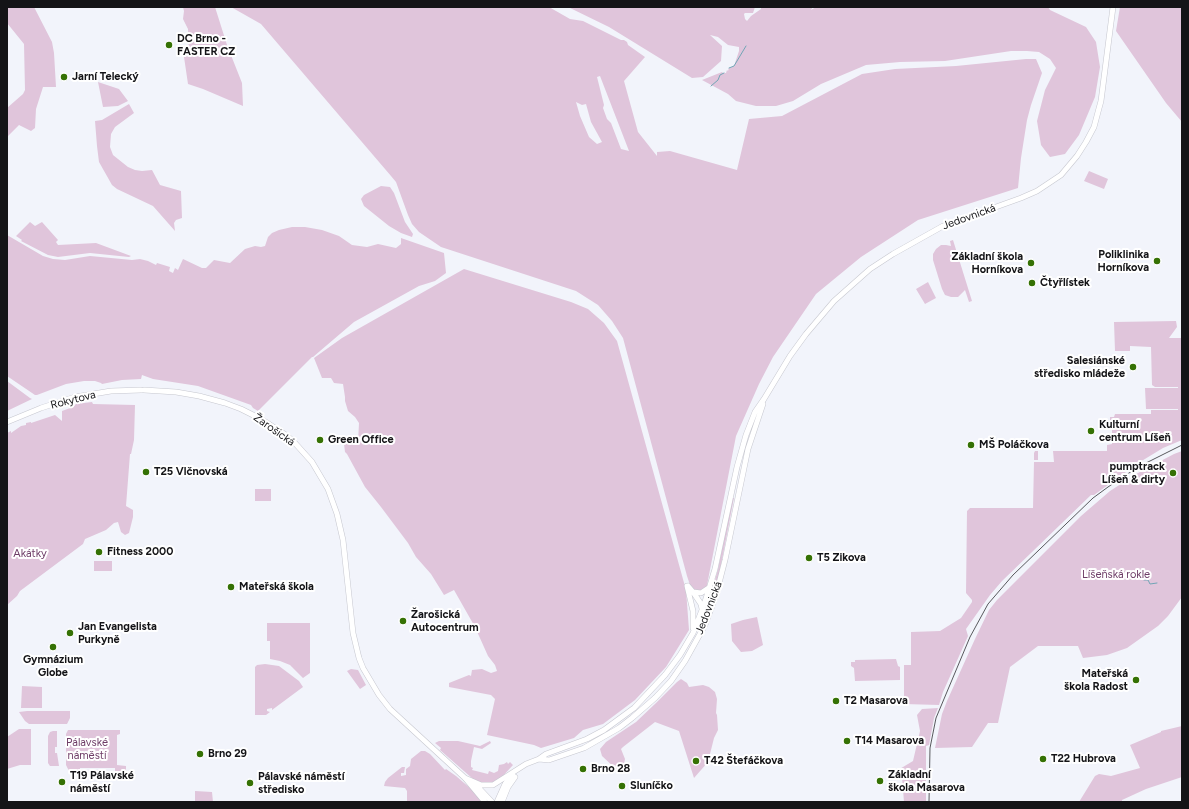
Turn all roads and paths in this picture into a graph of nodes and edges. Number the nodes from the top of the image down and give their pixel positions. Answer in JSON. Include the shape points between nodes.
{"nodes":[{"id":1,"x":1113,"y":7,"type":"edge"},
{"id":2,"x":145,"y":390,"type":"joint"},
{"id":3,"x":764,"y":399,"type":"junction"},
{"id":4,"x":7,"y":422,"type":"edge"},
{"id":5,"x":711,"y":586,"type":"junction"},
{"id":6,"x":694,"y":592,"type":"junction"},
{"id":7,"x":691,"y":601,"type":"junction"},
{"id":8,"x":714,"y":602,"type":"junction"},
{"id":9,"x":703,"y":609,"type":"junction"},
{"id":10,"x":705,"y":624,"type":"junction"},
{"id":11,"x":693,"y":633,"type":"junction"},
{"id":12,"x":539,"y":759,"type":"junction"},
{"id":13,"x":521,"y":768,"type":"junction"},
{"id":14,"x":465,"y":778,"type":"junction"},
{"id":15,"x":485,"y":801,"type":"edge"},
{"id":16,"x":497,"y":802,"type":"edge"}],
"edges":[{"from":1,"to":3,"type":"main road","name":"Jedovnická","via":[[1101,101],[1094,127],[1061,175],[1021,198],[936,229],[870,269],[834,301],[806,334]]},
{"from":2,"to":4,"type":"main road","name":"Rokytova","via":[[75,397]]},
{"from":2,"to":14,"type":"main road","name":"Žarošická","via":[[203,396],[241,409],[286,435],[312,462],[328,489],[338,514],[352,626],[363,668],[390,709]]},
{"from":3,"to":5,"type":"main road","name":"Jedovnická","via":[[755,412],[742,447]]},
{"from":3,"to":8,"type":"main road","name":"Jedovnická","via":[[748,449]]},
{"from":5,"to":6,"type":"main road","via":[[701,593]]},
{"from":5,"to":9,"type":"main road","name":"Jedovnická"},
{"from":6,"to":7,"type":"main road","via":[[687,586]]},
{"from":6,"to":9,"type":"main road"},
{"from":7,"to":9,"type":"main road"},
{"from":7,"to":11,"type":"main road","via":[[694,616]]},
{"from":8,"to":9,"type":"main road"},
{"from":8,"to":10,"type":"main road","name":"Jedovnická"},
{"from":9,"to":10,"type":"main road"},
{"from":9,"to":11,"type":"main road","name":"Jedovnická"},
{"from":10,"to":12,"type":"main road","name":"Jedovnická","via":[[680,669],[655,698],[632,718],[606,737],[584,748],[549,760]]},
{"from":11,"to":12,"type":"main road","name":"Jedovnická","via":[[668,671],[634,708],[604,730]]},
{"from":12,"to":13,"type":"main road","name":"Jedovnická"},
{"from":13,"to":14,"type":"main road","name":"Jedovnická","via":[[488,786]]},
{"from":13,"to":16,"type":"main road","name":"Jedovnická","via":[[508,780]]},
{"from":14,"to":15,"type":"main road"},
{"from":14,"to":16,"type":"main road"}]}
